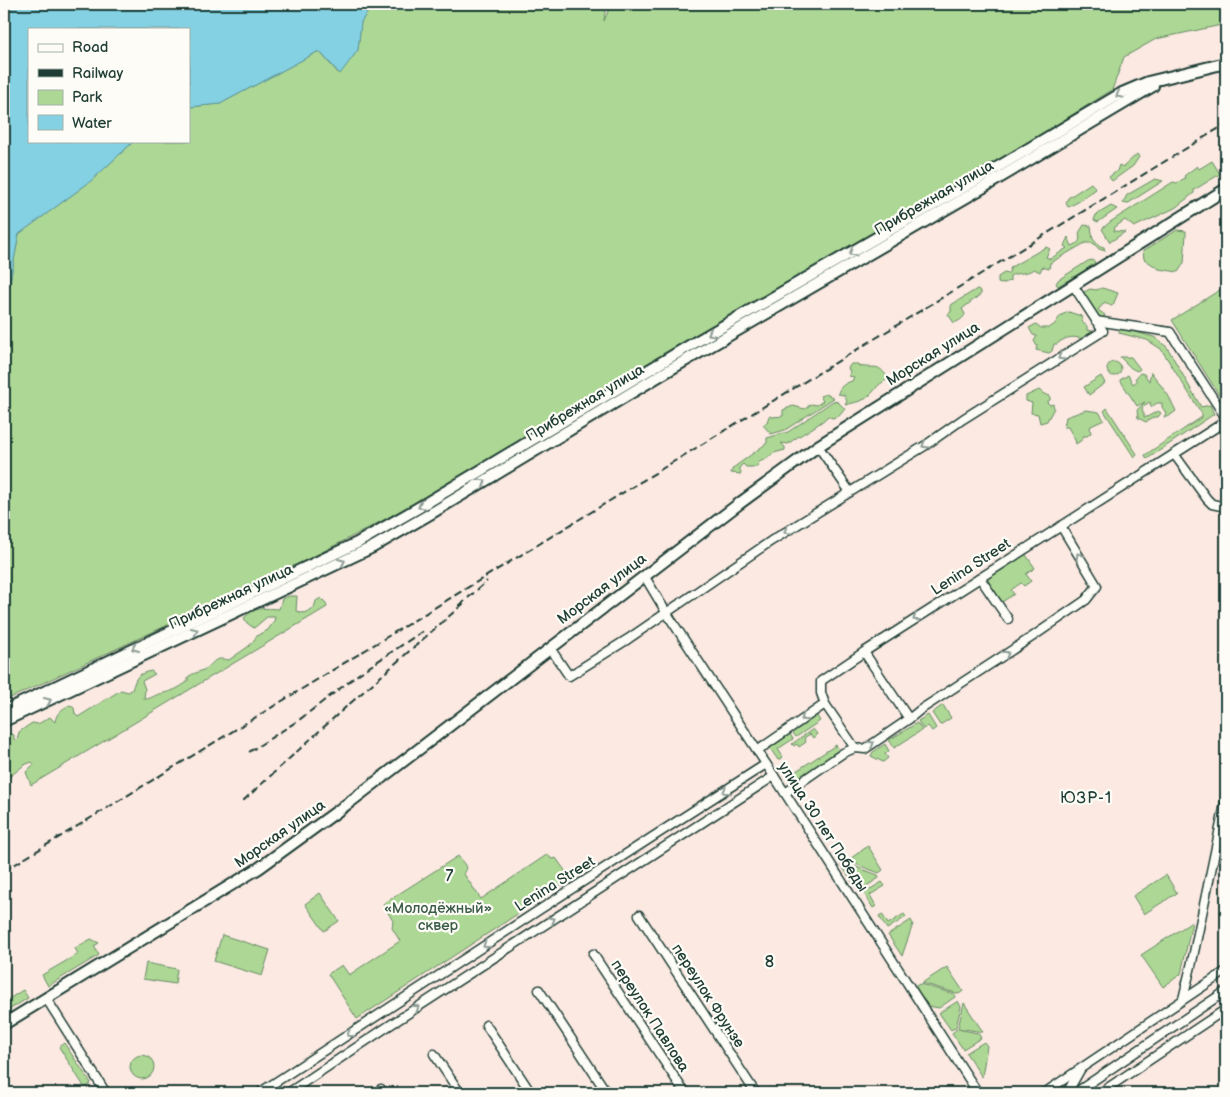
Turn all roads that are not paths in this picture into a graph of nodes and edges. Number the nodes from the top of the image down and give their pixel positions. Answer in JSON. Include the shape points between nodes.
{"nodes":[{"id":1,"x":1226,"y":63,"type":"edge"},
{"id":2,"x":1164,"y":79,"type":"junction"},
{"id":3,"x":1226,"y":188,"type":"edge"},
{"id":4,"x":1073,"y":285,"type":"junction"},
{"id":5,"x":1096,"y":321,"type":"junction"},
{"id":6,"x":1226,"y":420,"type":"edge"},
{"id":7,"x":818,"y":446,"type":"junction"},
{"id":8,"x":1174,"y":454,"type":"junction"},
{"id":9,"x":850,"y":492,"type":"junction"},
{"id":10,"x":1226,"y":507,"type":"edge"},
{"id":11,"x":1061,"y":526,"type":"junction"},
{"id":12,"x":644,"y":576,"type":"junction"},
{"id":13,"x":980,"y":578,"type":"junction"},
{"id":14,"x":666,"y":612,"type":"junction"},
{"id":15,"x":1008,"y":619,"type":"dead end"},
{"id":16,"x":550,"y":648,"type":"junction"},
{"id":17,"x":864,"y":652,"type":"junction"},
{"id":18,"x":825,"y":704,"type":"junction"},
{"id":19,"x":4,"y":711,"type":"edge"},
{"id":20,"x":910,"y":719,"type":"junction"},
{"id":21,"x":4,"y":722,"type":"edge"},
{"id":22,"x":854,"y":748,"type":"junction"},
{"id":23,"x":757,"y":750,"type":"junction"},
{"id":24,"x":766,"y":764,"type":"junction"},
{"id":25,"x":774,"y":776,"type":"junction"},
{"id":26,"x":785,"y":793,"type":"junction"},
{"id":27,"x":1226,"y":799,"type":"edge"},
{"id":28,"x":639,"y":915,"type":"dead end"},
{"id":29,"x":502,"y":934,"type":"junction"},
{"id":30,"x":511,"y":946,"type":"junction"},
{"id":31,"x":593,"y":954,"type":"dead end"},
{"id":32,"x":1226,"y":971,"type":"edge"},
{"id":33,"x":539,"y":990,"type":"dead end"},
{"id":34,"x":1226,"y":991,"type":"edge"},
{"id":35,"x":46,"y":998,"type":"junction"},
{"id":36,"x":1183,"y":999,"type":"junction"},
{"id":37,"x":1226,"y":1009,"type":"edge"},
{"id":38,"x":4,"y":1024,"type":"edge"},
{"id":39,"x":486,"y":1024,"type":"dead end"},
{"id":40,"x":434,"y":1054,"type":"dead end"},
{"id":41,"x":1081,"y":1068,"type":"junction"},
{"id":42,"x":106,"y":1093,"type":"edge"},
{"id":43,"x":259,"y":1093,"type":"edge"},
{"id":44,"x":288,"y":1093,"type":"edge"},
{"id":45,"x":460,"y":1093,"type":"edge"},
{"id":46,"x":531,"y":1093,"type":"edge"},
{"id":47,"x":607,"y":1093,"type":"edge"},
{"id":48,"x":684,"y":1093,"type":"edge"},
{"id":49,"x":754,"y":1093,"type":"edge"},
{"id":50,"x":978,"y":1093,"type":"edge"},
{"id":51,"x":1044,"y":1093,"type":"edge"},
{"id":52,"x":1067,"y":1093,"type":"edge"},
{"id":53,"x":1075,"y":1093,"type":"edge"},
{"id":54,"x":1100,"y":1093,"type":"edge"}],
"edges":[{"from":1,"to":2,"type":"main road","name":"Прибрежная улица"},
{"from":2,"to":19,"type":"main road","name":"Прибрежная улица","one_way":true,"via":[[1122,93],[357,543]]},
{"from":21,"to":2,"type":"main road","name":"Прибрежная улица","one_way":true,"via":[[373,547]]},
{"from":3,"to":4,"type":"main road","name":"Морская улица"},
{"from":4,"to":5,"type":"street"},
{"from":4,"to":7,"type":"main road","name":"Морская улица"},
{"from":5,"to":6,"type":"street","via":[[1170,332]]},
{"from":5,"to":9,"type":"street","one_way":true,"via":[[1103,331]]},
{"from":6,"to":8,"type":"street","name":"Lenina Street"},
{"from":7,"to":9,"type":"street"},
{"from":7,"to":12,"type":"main road","name":"Морская улица"},
{"from":8,"to":10,"type":"street","via":[[1207,499],[1212,504]]},
{"from":8,"to":11,"type":"street","name":"Lenina Street"},
{"from":9,"to":14,"type":"street","one_way":true},
{"from":11,"to":13,"type":"street","name":"Lenina Street"},
{"from":20,"to":11,"type":"street","one_way":true,"via":[[1086,600],[1097,586]]},
{"from":12,"to":14,"type":"street","name":"улица 30 лет Победы"},
{"from":12,"to":16,"type":"main road","name":"Морская улица"},
{"from":13,"to":15,"type":"street"},
{"from":13,"to":17,"type":"street","name":"Lenina Street","one_way":true},
{"from":14,"to":16,"type":"street","via":[[569,676]]},
{"from":14,"to":23,"type":"street","name":"улица 30 лет Победы"},
{"from":16,"to":35,"type":"main road","name":"Морская улица","via":[[259,868]]},
{"from":17,"to":18,"type":"street","name":"Lenina Street","via":[[822,681],[821,693]]},
{"from":17,"to":20,"type":"street"},
{"from":18,"to":22,"type":"street"},
{"from":18,"to":23,"type":"street","one_way":true},
{"from":22,"to":20,"type":"street","one_way":true,"via":[[865,749]]},
{"from":22,"to":26,"type":"street"},
{"from":23,"to":24,"type":"street","name":"улица 30 лет Победы"},
{"from":24,"to":25,"type":"street","name":"улица 30 лет Победы"},
{"from":24,"to":29,"type":"street","name":"Lenina Street","one_way":true},
{"from":25,"to":26,"type":"street","name":"улица 30 лет Победы"},
{"from":30,"to":25,"type":"street","name":"Lenina Street","one_way":true},
{"from":26,"to":50,"type":"street","name":"улица 30 лет Победы"},
{"from":27,"to":36,"type":"street"},
{"from":28,"to":49,"type":"street","name":"переулок Фрунзе"},
{"from":29,"to":30,"type":"street","via":[[508,937]]},
{"from":29,"to":43,"type":"street","name":"Lenina Street","one_way":true},
{"from":44,"to":30,"type":"street","name":"Lenina Street","one_way":true},
{"from":31,"to":48,"type":"street","name":"переулок Павлова"},
{"from":32,"to":36,"type":"street"},
{"from":33,"to":47,"type":"street"},
{"from":34,"to":53,"type":"street"},
{"from":35,"to":38,"type":"main road","name":"Морская улица"},
{"from":35,"to":42,"type":"street"},
{"from":36,"to":41,"type":"street"},
{"from":37,"to":54,"type":"street"},
{"from":39,"to":46,"type":"street"},
{"from":40,"to":45,"type":"street"},
{"from":41,"to":51,"type":"street"},
{"from":41,"to":52,"type":"street"}]}
